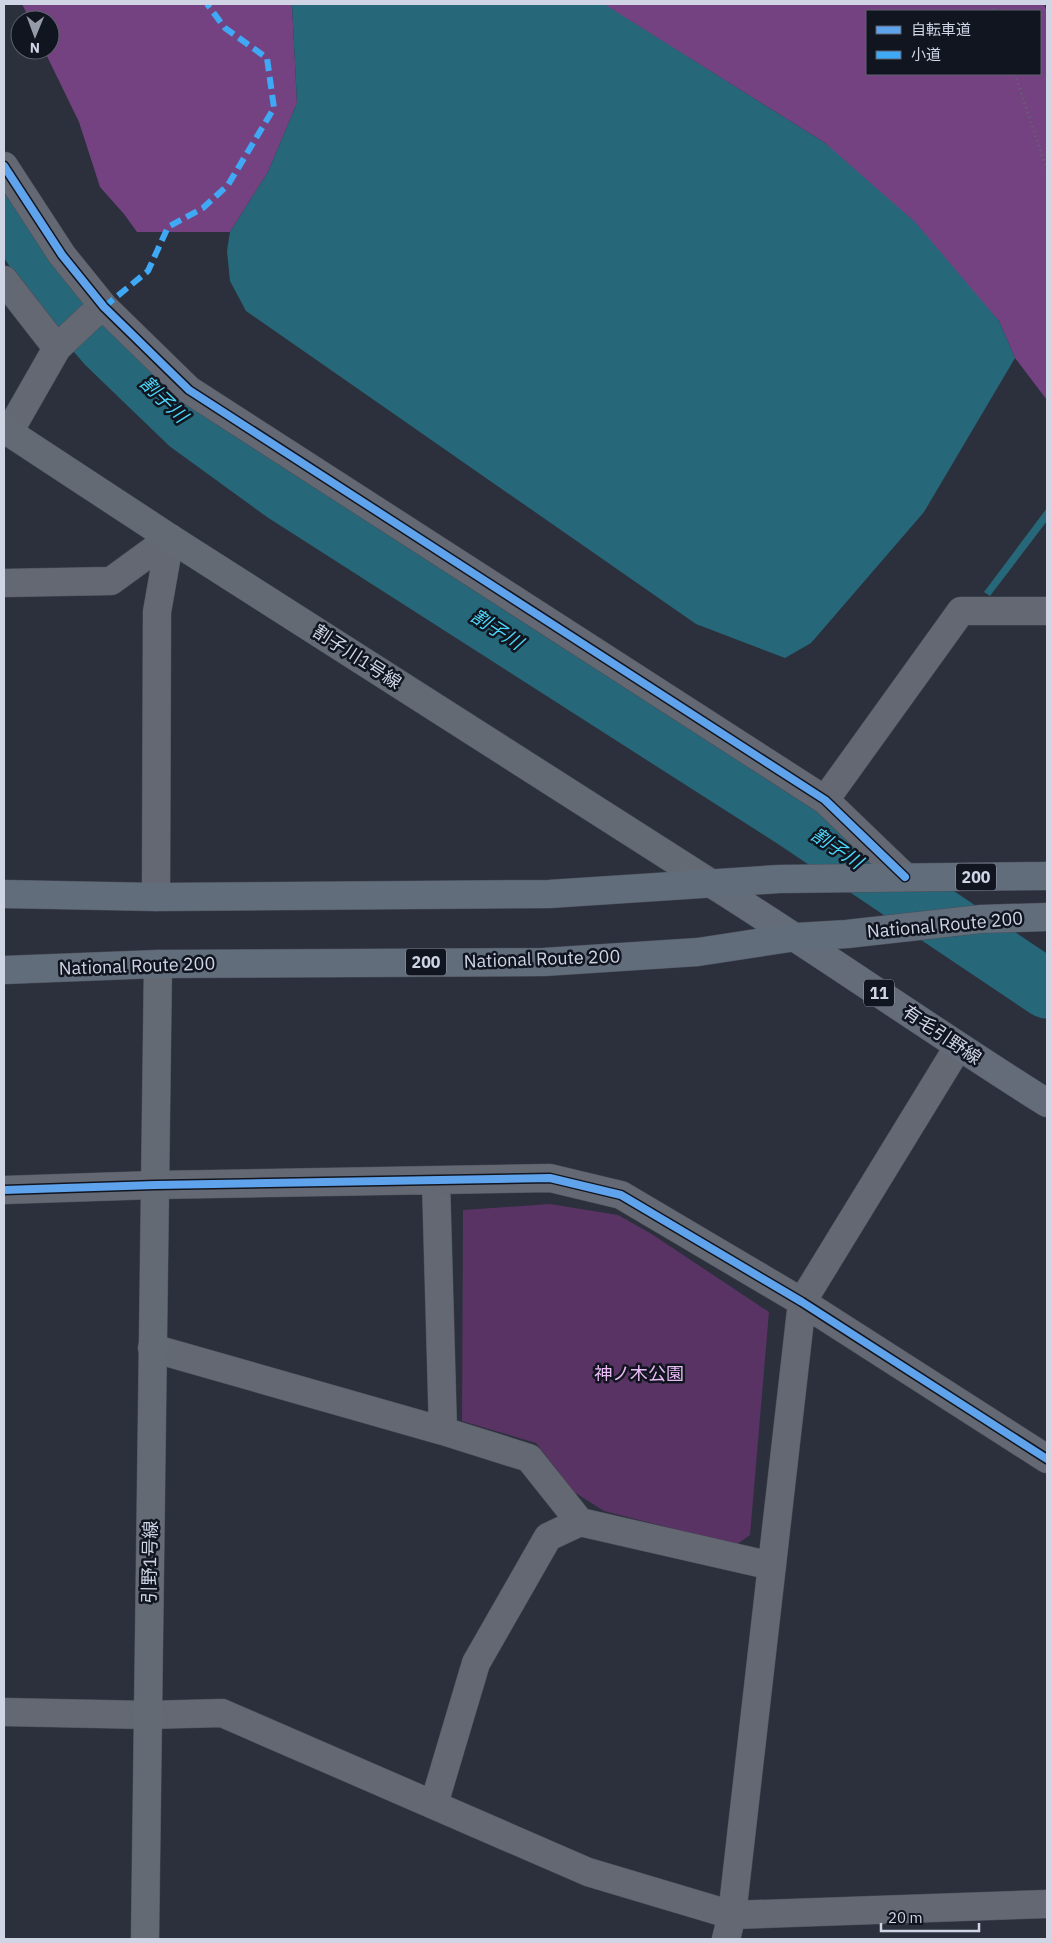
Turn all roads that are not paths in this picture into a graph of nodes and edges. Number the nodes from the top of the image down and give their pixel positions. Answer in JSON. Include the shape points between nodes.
{"nodes":[{"id":1,"x":4,"y":166,"type":"edge"},
{"id":2,"x":4,"y":280,"type":"edge"},
{"id":3,"x":98,"y":311,"type":"junction"},
{"id":4,"x":62,"y":343,"type":"junction"},
{"id":5,"x":7,"y":430,"type":"edge"},
{"id":6,"x":170,"y":538,"type":"junction"},
{"id":7,"x":4,"y":582,"type":"edge"},
{"id":8,"x":1047,"y":610,"type":"edge"},
{"id":9,"x":825,"y":800,"type":"junction"},
{"id":10,"x":1047,"y":876,"type":"edge"},
{"id":11,"x":905,"y":877,"type":"junction"},
{"id":12,"x":712,"y":884,"type":"junction"},
{"id":13,"x":4,"y":894,"type":"edge"},
{"id":14,"x":156,"y":896,"type":"junction"},
{"id":15,"x":4,"y":902,"type":"edge"},
{"id":16,"x":1047,"y":917,"type":"edge"},
{"id":17,"x":796,"y":937,"type":"junction"},
{"id":18,"x":4,"y":964,"type":"edge"},
{"id":19,"x":158,"y":964,"type":"junction"},
{"id":20,"x":4,"y":970,"type":"edge"},
{"id":21,"x":958,"y":1047,"type":"junction"},
{"id":22,"x":1047,"y":1103,"type":"edge"},
{"id":23,"x":436,"y":1181,"type":"junction"},
{"id":24,"x":155,"y":1185,"type":"junction"},
{"id":25,"x":4,"y":1190,"type":"edge"},
{"id":26,"x":802,"y":1302,"type":"junction"},
{"id":27,"x":152,"y":1348,"type":"junction"},
{"id":28,"x":443,"y":1431,"type":"junction"},
{"id":29,"x":1047,"y":1459,"type":"edge"},
{"id":30,"x":580,"y":1522,"type":"junction"},
{"id":31,"x":772,"y":1566,"type":"junction"},
{"id":32,"x":4,"y":1712,"type":"edge"},
{"id":33,"x":148,"y":1715,"type":"junction"},
{"id":34,"x":434,"y":1804,"type":"junction"},
{"id":35,"x":1047,"y":1904,"type":"edge"},
{"id":36,"x":729,"y":1927,"type":"edge"},
{"id":37,"x":145,"y":1939,"type":"edge"}],
"edges":[{"from":1,"to":3,"type":"street"},
{"from":2,"to":4,"type":"street"},
{"from":3,"to":4,"type":"street"},
{"from":3,"to":9,"type":"street","via":[[189,390]]},
{"from":4,"to":5,"type":"street"},
{"from":5,"to":6,"type":"street","name":"割子川1号線"},
{"from":6,"to":7,"type":"street","via":[[111,581]]},
{"from":6,"to":12,"type":"street","name":"割子川1号線"},
{"from":6,"to":14,"type":"street","via":[[156,612]]},
{"from":8,"to":9,"type":"street","via":[[961,611]]},
{"from":9,"to":11,"type":"street"},
{"from":10,"to":11,"type":"highway","number":"200"},
{"from":11,"to":12,"type":"highway","number":"200","via":[[779,879]]},
{"from":12,"to":14,"type":"highway","number":"200","via":[[549,894]]},
{"from":12,"to":17,"type":"main road","name":"有毛引野線","number":"11"},
{"from":13,"to":14,"type":"highway","number":"200"},
{"from":14,"to":15,"type":"highway"},
{"from":16,"to":17,"type":"highway","name":"National Route 200","number":"200","via":[[981,919]]},
{"from":17,"to":19,"type":"highway","name":"National Route 200","number":"200","via":[[698,952],[544,962]]},
{"from":17,"to":21,"type":"main road","name":"有毛引野線","number":"11"},
{"from":18,"to":19,"type":"highway","number":"200"},
{"from":19,"to":20,"type":"highway","name":"National Route 200","number":"200"},
{"from":19,"to":24,"type":"street","name":"引野1号線"},
{"from":21,"to":22,"type":"main road","name":"有毛引野線","number":"11"},
{"from":21,"to":26,"type":"street"},
{"from":23,"to":24,"type":"street"},
{"from":23,"to":26,"type":"street","via":[[550,1178],[621,1195]]},
{"from":23,"to":28,"type":"street"},
{"from":24,"to":25,"type":"street"},
{"from":24,"to":27,"type":"street","name":"引野1号線"},
{"from":26,"to":29,"type":"street"},
{"from":26,"to":31,"type":"street"},
{"from":27,"to":28,"type":"street"},
{"from":27,"to":33,"type":"street","name":"引野1号線"},
{"from":28,"to":30,"type":"street","via":[[529,1458]]},
{"from":30,"to":31,"type":"street"},
{"from":30,"to":34,"type":"street","via":[[548,1537],[476,1663]]},
{"from":31,"to":36,"type":"street"},
{"from":32,"to":33,"type":"street"},
{"from":33,"to":34,"type":"street","via":[[222,1713]]},
{"from":33,"to":37,"type":"street","name":"引野1号線"},
{"from":34,"to":36,"type":"street","via":[[588,1872]]},
{"from":35,"to":36,"type":"street"}]}
